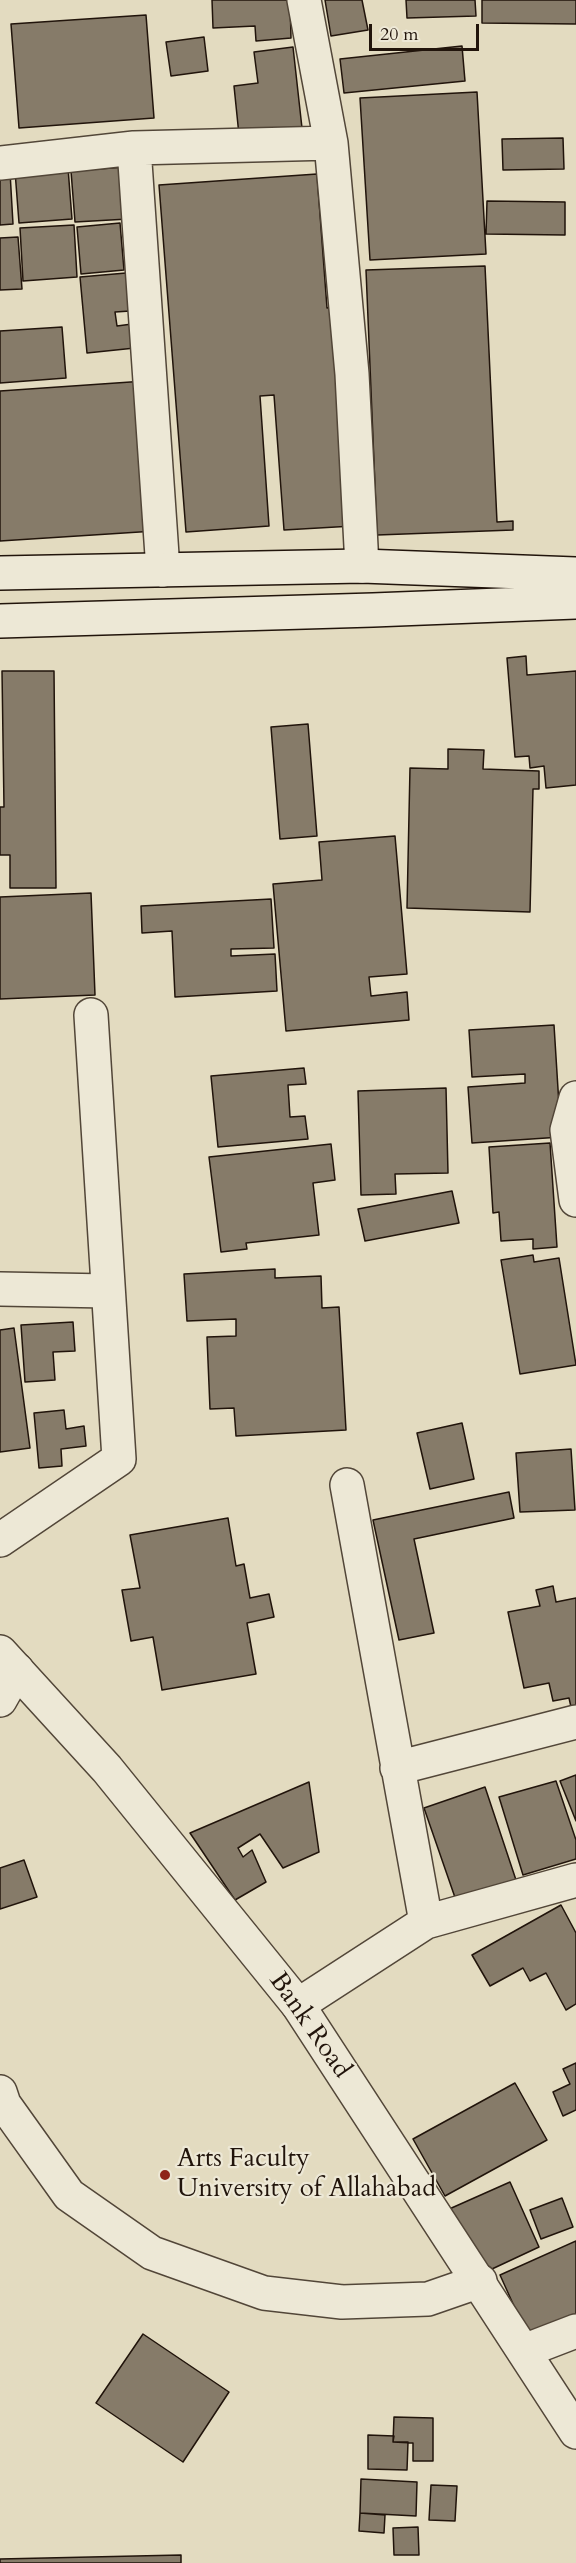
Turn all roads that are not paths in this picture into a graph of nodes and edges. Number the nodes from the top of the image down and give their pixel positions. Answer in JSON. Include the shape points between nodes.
{"nodes":[{"id":1,"x":304,"y":0,"type":"edge"},
{"id":2,"x":331,"y":143,"type":"junction"},
{"id":3,"x":134,"y":148,"type":"junction"},
{"id":4,"x":0,"y":164,"type":"edge"},
{"id":5,"x":362,"y":566,"type":"junction"},
{"id":6,"x":163,"y":570,"type":"junction"},
{"id":7,"x":0,"y":573,"type":"edge"},
{"id":8,"x":576,"y":574,"type":"edge"},
{"id":9,"x":576,"y":602,"type":"edge"},
{"id":10,"x":0,"y":621,"type":"edge"},
{"id":11,"x":91,"y":1015,"type":"dead end"},
{"id":12,"x":576,"y":1098,"type":"edge"},
{"id":13,"x":576,"y":1200,"type":"edge"},
{"id":14,"x":0,"y":1290,"type":"edge"},
{"id":15,"x":108,"y":1291,"type":"junction"},
{"id":16,"x":347,"y":1485,"type":"dead end"},
{"id":17,"x":0,"y":1540,"type":"edge"},
{"id":18,"x":8,"y":1661,"type":"edge"},
{"id":19,"x":0,"y":1700,"type":"edge"},
{"id":20,"x":576,"y":1722,"type":"edge"},
{"id":21,"x":398,"y":1768,"type":"junction"},
{"id":22,"x":574,"y":1884,"type":"edge"},
{"id":23,"x":426,"y":1922,"type":"junction"},
{"id":24,"x":298,"y":2005,"type":"junction"},
{"id":25,"x":0,"y":2092,"type":"edge"},
{"id":26,"x":480,"y":2281,"type":"junction"},
{"id":27,"x":576,"y":2331,"type":"edge"},
{"id":28,"x":524,"y":2351,"type":"junction"},
{"id":29,"x":576,"y":2432,"type":"edge"}],
"edges":[{"from":1,"to":2,"type":"street"},
{"from":2,"to":3,"type":"street"},
{"from":2,"to":5,"type":"street","via":[[352,374]]},
{"from":3,"to":4,"type":"street"},
{"from":3,"to":6,"type":"street"},
{"from":5,"to":6,"type":"street"},
{"from":5,"to":8,"type":"street"},
{"from":6,"to":7,"type":"street"},
{"from":9,"to":10,"type":"street"},
{"from":11,"to":15,"type":"street"},
{"from":12,"to":13,"type":"street","via":[[567,1130]]},
{"from":14,"to":15,"type":"street"},
{"from":15,"to":17,"type":"street","via":[[118,1459]]},
{"from":16,"to":21,"type":"street"},
{"from":18,"to":19,"type":"street"},
{"from":18,"to":24,"type":"street","name":"Bank Road","via":[[107,1769]]},
{"from":20,"to":21,"type":"street"},
{"from":21,"to":23,"type":"street"},
{"from":22,"to":23,"type":"street"},
{"from":23,"to":24,"type":"street"},
{"from":24,"to":26,"type":"street","name":"Bank Road"},
{"from":25,"to":26,"type":"street","via":[[4,2104],[69,2195],[152,2253],[264,2293],[342,2302],[428,2299]]},
{"from":26,"to":28,"type":"street","name":"Bank Road"},
{"from":27,"to":28,"type":"street"},
{"from":28,"to":29,"type":"street","name":"Bank Road"}]}
